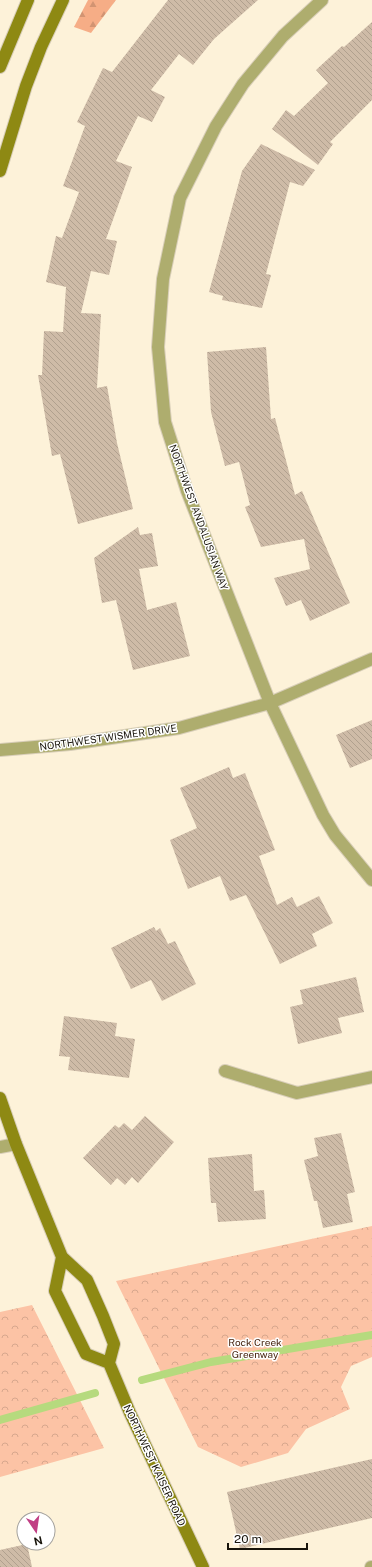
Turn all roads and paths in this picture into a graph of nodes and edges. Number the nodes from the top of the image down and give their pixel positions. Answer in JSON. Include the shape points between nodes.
{"nodes":[{"id":1,"x":28,"y":0,"type":"edge"},
{"id":2,"x":63,"y":0,"type":"edge"},
{"id":3,"x":322,"y":0,"type":"edge"},
{"id":4,"x":0,"y":66,"type":"edge"},
{"id":5,"x":0,"y":171,"type":"edge"},
{"id":6,"x":372,"y":659,"type":"edge"},
{"id":7,"x":270,"y":703,"type":"junction"},
{"id":8,"x":0,"y":750,"type":"edge"},
{"id":9,"x":372,"y":880,"type":"edge"},
{"id":10,"x":225,"y":1071,"type":"dead end"},
{"id":11,"x":372,"y":1077,"type":"edge"},
{"id":12,"x":0,"y":1098,"type":"edge"},
{"id":13,"x":16,"y":1144,"type":"junction"},
{"id":14,"x":0,"y":1147,"type":"edge"},
{"id":15,"x":62,"y":1257,"type":"junction"},
{"id":16,"x":109,"y":1363,"type":"junction"},
{"id":17,"x":203,"y":1567,"type":"edge"}],
"edges":[{"from":1,"to":4,"type":"main road"},
{"from":2,"to":5,"type":"main road","via":[[26,86]]},
{"from":3,"to":7,"type":"street","name":"NORTHWEST ANDALUSIAN WAY","via":[[283,36],[243,84],[216,126],[180,198],[163,279],[158,346],[165,422],[187,491]]},
{"from":6,"to":7,"type":"street","name":"NORTHWEST WISMER DRIVE"},
{"from":7,"to":8,"type":"street","name":"NORTHWEST WISMER DRIVE","via":[[179,728],[70,744]]},
{"from":7,"to":9,"type":"street","name":"NORTHWEST ANDALUSIAN WAY","via":[[334,835]]},
{"from":10,"to":11,"type":"street","via":[[297,1093]]},
{"from":12,"to":13,"type":"main road"},
{"from":13,"to":14,"type":"street"},
{"from":13,"to":15,"type":"main road"},
{"from":15,"to":16,"type":"main road","via":[[87,1280],[100,1309],[114,1344]]},
{"from":15,"to":16,"type":"main road","via":[[55,1291],[86,1354]]},
{"from":16,"to":17,"type":"main road","name":"NORTHWEST KAISER ROAD"}]}
